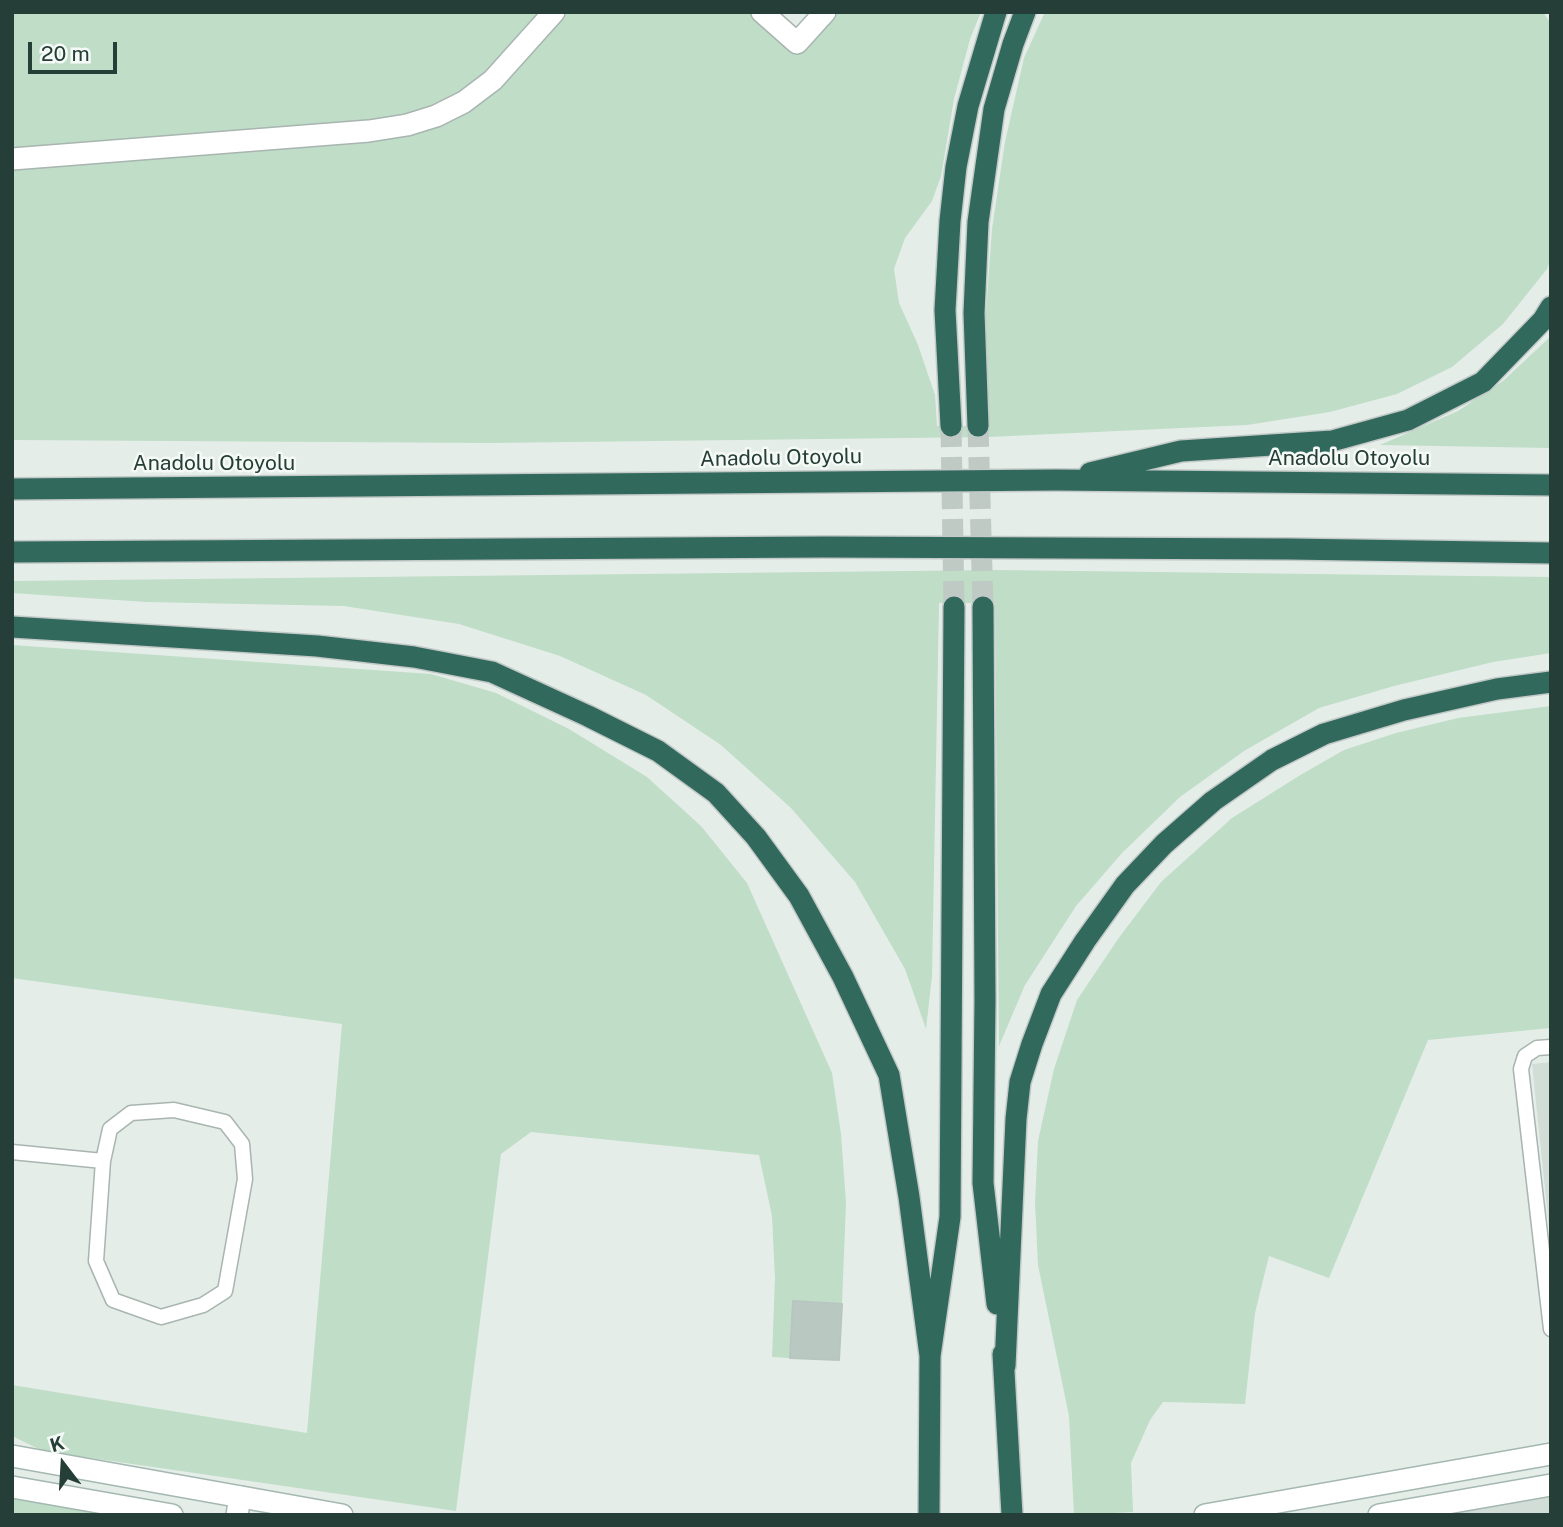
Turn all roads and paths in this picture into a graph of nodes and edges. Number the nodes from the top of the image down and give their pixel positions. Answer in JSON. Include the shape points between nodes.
{"nodes":[{"id":1,"x":554,"y":12,"type":"edge"},
{"id":2,"x":762,"y":12,"type":"edge"},
{"id":3,"x":825,"y":12,"type":"edge"},
{"id":4,"x":996,"y":12,"type":"edge"},
{"id":5,"x":1025,"y":12,"type":"edge"},
{"id":6,"x":12,"y":159,"type":"edge"},
{"id":7,"x":1551,"y":307,"type":"edge"},
{"id":8,"x":951,"y":426,"type":"tunnel mouth"},
{"id":9,"x":978,"y":426,"type":"tunnel mouth"},
{"id":10,"x":1056,"y":481,"type":"junction"},
{"id":11,"x":1551,"y":485,"type":"edge"},
{"id":12,"x":12,"y":489,"type":"edge"},
{"id":13,"x":12,"y":552,"type":"edge"},
{"id":14,"x":1551,"y":553,"type":"edge"},
{"id":15,"x":954,"y":607,"type":"tunnel mouth"},
{"id":16,"x":983,"y":607,"type":"tunnel mouth"},
{"id":17,"x":12,"y":627,"type":"edge"},
{"id":18,"x":1551,"y":682,"type":"edge"},
{"id":19,"x":1551,"y":1047,"type":"edge"},
{"id":20,"x":12,"y":1152,"type":"edge"},
{"id":21,"x":103,"y":1161,"type":"junction"},
{"id":22,"x":1551,"y":1329,"type":"edge"},
{"id":23,"x":930,"y":1356,"type":"junction"},
{"id":24,"x":1005,"y":1366,"type":"junction"},
{"id":25,"x":1551,"y":1454,"type":"edge"},
{"id":26,"x":12,"y":1456,"type":"edge"},
{"id":27,"x":1551,"y":1485,"type":"edge"},
{"id":28,"x":12,"y":1487,"type":"edge"},
{"id":29,"x":238,"y":1506,"type":"edge"},
{"id":30,"x":172,"y":1515,"type":"edge"},
{"id":31,"x":342,"y":1515,"type":"edge"},
{"id":32,"x":929,"y":1515,"type":"edge"},
{"id":33,"x":1012,"y":1515,"type":"edge"},
{"id":34,"x":1205,"y":1515,"type":"edge"},
{"id":35,"x":1380,"y":1515,"type":"edge"}],
"edges":[{"from":1,"to":6,"type":"main road","via":[[494,80],[464,102],[407,125]]},
{"from":2,"to":3,"type":"main road","via":[[797,43]]},
{"from":4,"to":8,"type":"highway","via":[[968,106],[950,221],[945,310]]},
{"from":5,"to":9,"type":"highway","via":[[994,109],[978,222],[974,313]]},
{"from":7,"to":10,"type":"highway","via":[[1483,382],[1408,420],[1332,441],[1181,452]]},
{"from":10,"to":11,"type":"highway","name":"Anadolu Otoyolu"},
{"from":10,"to":12,"type":"highway","name":"Anadolu Otoyolu"},
{"from":13,"to":14,"type":"highway","via":[[852,547]]},
{"from":15,"to":23,"type":"highway","via":[[950,1217]]},
{"from":16,"to":24,"type":"highway","via":[[983,1183]]},
{"from":17,"to":23,"type":"highway","via":[[317,646],[414,657],[492,673],[658,751],[716,793],[756,837],[799,896],[889,1075]]},
{"from":18,"to":24,"type":"highway","via":[[1404,710],[1324,734],[1272,760],[1213,801],[1125,885],[1051,994],[1020,1082]]},
{"from":19,"to":22,"type":"lane","via":[[1536,1048],[1525,1056],[1521,1069]]},
{"from":20,"to":21,"type":"lane"},
{"from":21,"to":21,"type":"lane","via":[[110,1129],[131,1113],[174,1110],[225,1122],[242,1143],[245,1180],[225,1291],[203,1305],[161,1317],[113,1300],[96,1261]]},
{"from":23,"to":32,"type":"highway"},
{"from":24,"to":33,"type":"highway"},
{"from":25,"to":34,"type":"main road"},
{"from":26,"to":29,"type":"main road"},
{"from":27,"to":35,"type":"main road"},
{"from":28,"to":30,"type":"main road"},
{"from":29,"to":31,"type":"main road"}]}
